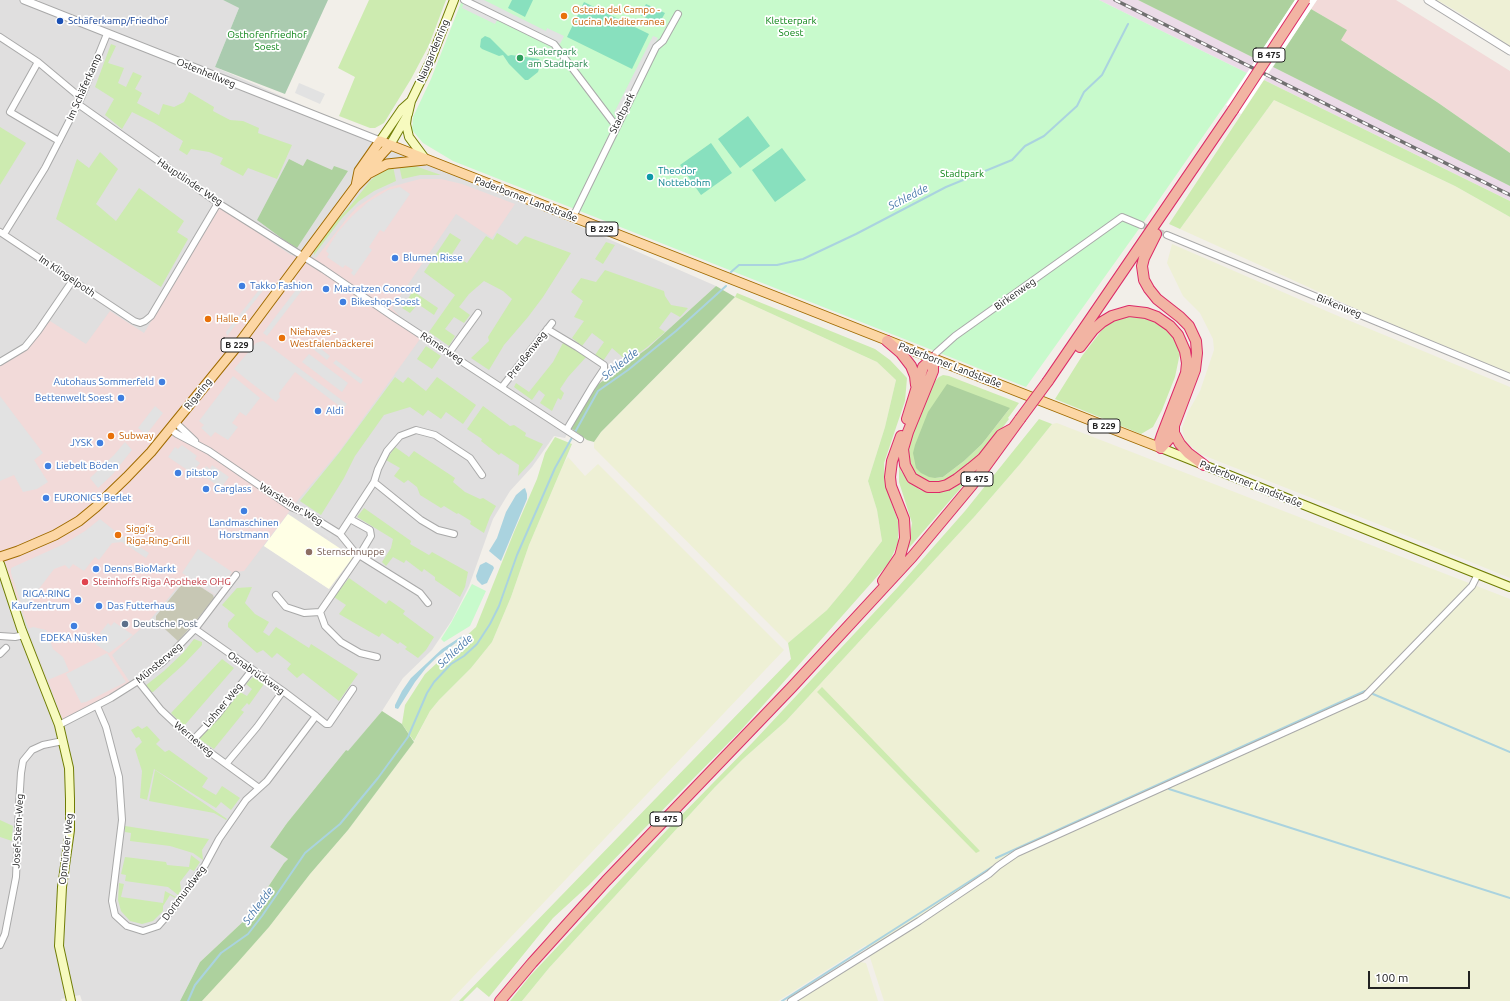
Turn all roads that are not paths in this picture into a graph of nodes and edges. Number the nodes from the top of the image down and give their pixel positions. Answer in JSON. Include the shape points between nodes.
{"nodes":[{"id":1,"x":24,"y":0,"type":"edge"},
{"id":2,"x":454,"y":0,"type":"edge"},
{"id":3,"x":464,"y":0,"type":"edge"},
{"id":4,"x":1305,"y":0,"type":"edge"},
{"id":5,"x":1428,"y":0,"type":"edge"},
{"id":6,"x":678,"y":14,"type":"dead end"},
{"id":7,"x":108,"y":34,"type":"junction"},
{"id":8,"x":0,"y":37,"type":"edge"},
{"id":9,"x":1510,"y":51,"type":"edge"},
{"id":10,"x":38,"y":62,"type":"junction"},
{"id":11,"x":81,"y":98,"type":"junction"},
{"id":12,"x":411,"y":101,"type":"junction"},
{"id":13,"x":78,"y":104,"type":"junction"},
{"id":14,"x":408,"y":114,"type":"junction"},
{"id":15,"x":616,"y":126,"type":"junction"},
{"id":16,"x":59,"y":140,"type":"junction"},
{"id":17,"x":380,"y":141,"type":"junction"},
{"id":18,"x":390,"y":145,"type":"junction"},
{"id":19,"x":426,"y":160,"type":"junction"},
{"id":20,"x":367,"y":175,"type":"junction"},
{"id":21,"x":356,"y":186,"type":"junction"},
{"id":22,"x":1176,"y":194,"type":"junction"},
{"id":23,"x":218,"y":202,"type":"junction"},
{"id":24,"x":573,"y":217,"type":"junction"},
{"id":25,"x":1141,"y":225,"type":"tunnel mouth"},
{"id":26,"x":2,"y":233,"type":"edge"},
{"id":27,"x":1167,"y":235,"type":"tunnel mouth"},
{"id":28,"x":304,"y":257,"type":"junction"},
{"id":29,"x":73,"y":280,"type":"junction"},
{"id":30,"x":478,"y":314,"type":"dead end"},
{"id":31,"x":552,"y":323,"type":"dead end"},
{"id":32,"x":547,"y":329,"type":"junction"},
{"id":33,"x":887,"y":341,"type":"junction"},
{"id":34,"x":449,"y":353,"type":"junction"},
{"id":35,"x":933,"y":358,"type":"junction"},
{"id":36,"x":0,"y":362,"type":"edge"},
{"id":37,"x":1060,"y":363,"type":"junction"},
{"id":38,"x":1510,"y":377,"type":"edge"},
{"id":39,"x":502,"y":387,"type":"junction"},
{"id":40,"x":917,"y":387,"type":"junction"},
{"id":41,"x":1174,"y":424,"type":"junction"},
{"id":42,"x":172,"y":425,"type":"junction"},
{"id":43,"x":1014,"y":428,"type":"junction"},
{"id":44,"x":567,"y":429,"type":"junction"},
{"id":45,"x":580,"y":439,"type":"dead end"},
{"id":46,"x":1161,"y":448,"type":"junction"},
{"id":47,"x":1204,"y":466,"type":"junction"},
{"id":48,"x":482,"y":475,"type":"dead end"},
{"id":49,"x":374,"y":482,"type":"junction"},
{"id":50,"x":350,"y":519,"type":"junction"},
{"id":51,"x":340,"y":534,"type":"junction"},
{"id":52,"x":454,"y":534,"type":"dead end"},
{"id":53,"x":359,"y":556,"type":"junction"},
{"id":54,"x":0,"y":557,"type":"edge"},
{"id":55,"x":0,"y":564,"type":"edge"},
{"id":56,"x":1478,"y":574,"type":"junction"},
{"id":57,"x":236,"y":575,"type":"dead end"},
{"id":58,"x":1510,"y":587,"type":"edge"},
{"id":59,"x":881,"y":590,"type":"junction"},
{"id":60,"x":276,"y":595,"type":"dead end"},
{"id":61,"x":428,"y":603,"type":"dead end"},
{"id":62,"x":320,"y":612,"type":"junction"},
{"id":63,"x":195,"y":629,"type":"junction"},
{"id":64,"x":24,"y":635,"type":"junction"},
{"id":65,"x":0,"y":636,"type":"edge"},
{"id":66,"x":6,"y":648,"type":"dead end"},
{"id":67,"x":0,"y":654,"type":"edge"},
{"id":68,"x":377,"y":657,"type":"dead end"},
{"id":69,"x":252,"y":670,"type":"junction"},
{"id":70,"x":138,"y":681,"type":"junction"},
{"id":71,"x":353,"y":688,"type":"dead end"},
{"id":72,"x":283,"y":691,"type":"junction"},
{"id":73,"x":97,"y":706,"type":"junction"},
{"id":74,"x":316,"y":716,"type":"junction"},
{"id":75,"x":60,"y":725,"type":"junction"},
{"id":76,"x":193,"y":740,"type":"junction"},
{"id":77,"x":63,"y":741,"type":"junction"},
{"id":78,"x":226,"y":764,"type":"junction"},
{"id":79,"x":259,"y":788,"type":"junction"},
{"id":80,"x":0,"y":945,"type":"edge"},
{"id":81,"x":71,"y":1001,"type":"edge"},
{"id":82,"x":500,"y":1001,"type":"edge"},
{"id":83,"x":791,"y":1001,"type":"edge"}],
"edges":[{"from":1,"to":7,"type":"street","name":"Ostenhellweg"},
{"from":2,"to":12,"type":"main road","name":"Naugardenring","via":[[430,62]]},
{"from":3,"to":15,"type":"street","via":[[554,44]]},
{"from":4,"to":22,"type":"highway","number":"B 475","bridge":true},
{"from":5,"to":9,"type":"street"},
{"from":6,"to":15,"type":"street","name":"Stadtpark","via":[[664,41],[656,47]]},
{"from":7,"to":11,"type":"street","name":"Im Schäferkamp"},
{"from":7,"to":17,"type":"street","name":"Ostenhellweg"},
{"from":8,"to":10,"type":"street"},
{"from":10,"to":11,"type":"street"},
{"from":10,"to":16,"type":"street","via":[[10,112]]},
{"from":11,"to":13,"type":"street","name":"Im Schäferkamp"},
{"from":12,"to":14,"type":"main road","name":"Naugardenring"},
{"from":12,"to":17,"type":"main road","name":"Naugardenring","via":[[402,109]]},
{"from":13,"to":16,"type":"street","name":"Im Schäferkamp"},
{"from":13,"to":23,"type":"street","name":"Hauptlinder Weg"},
{"from":14,"to":18,"type":"main road","name":"Naugardenring"},
{"from":14,"to":19,"type":"main road","via":[[406,124],[409,137]]},
{"from":15,"to":24,"type":"street","name":"Stadtpark"},
{"from":16,"to":26,"type":"street","name":"Im Schäferkamp","via":[[45,168]]},
{"from":17,"to":18,"type":"main road","name":"Ostenhellweg","number":"B 229"},
{"from":17,"to":21,"type":"main road","name":"Rigaring","number":"B 229","via":[[360,171]]},
{"from":18,"to":19,"type":"main road","name":"Paderborner Landstraße","number":"B 229"},
{"from":18,"to":20,"type":"main road","name":"Rigaring","number":"B 229"},
{"from":19,"to":20,"type":"main road","via":[[387,164]]},
{"from":19,"to":24,"type":"main road","name":"Paderborner Landstraße","number":"B 229"},
{"from":20,"to":21,"type":"main road","name":"Rigaring","number":"B 229"},
{"from":21,"to":28,"type":"main road","name":"Rigaring","number":"B 229"},
{"from":22,"to":37,"type":"highway","number":"B 475"},
{"from":22,"to":41,"type":"highway","via":[[1176,202],[1150,245],[1142,266],[1144,280],[1149,289],[1185,322],[1196,341],[1196,364]]},
{"from":23,"to":28,"type":"street","name":"Hauptlinder Weg"},
{"from":23,"to":29,"type":"street","name":"Im Klingelpoth","via":[[145,321],[134,321]]},
{"from":24,"to":33,"type":"main road","name":"Paderborner Landstraße","number":"B 229"},
{"from":25,"to":35,"type":"street","name":"Birkenweg","via":[[1122,217],[955,336],[936,352]]},
{"from":26,"to":29,"type":"street","name":"Im Klingelpoth"},
{"from":27,"to":38,"type":"street","name":"Birkenweg"},
{"from":28,"to":34,"type":"street","name":"Römerweg"},
{"from":28,"to":42,"type":"main road","name":"Rigaring","number":"B 229","via":[[234,350]]},
{"from":29,"to":36,"type":"street","via":[[25,347]]},
{"from":30,"to":34,"type":"street"},
{"from":31,"to":32,"type":"street","name":"Preußenweg"},
{"from":32,"to":39,"type":"street","name":"Preußenweg"},
{"from":32,"to":44,"type":"street","via":[[604,365],[604,369]]},
{"from":33,"to":35,"type":"main road","name":"Paderborner Landstraße","number":"B 229"},
{"from":33,"to":40,"type":"highway","via":[[911,366]]},
{"from":34,"to":39,"type":"street","name":"Römerweg"},
{"from":35,"to":40,"type":"highway","via":[[923,367]]},
{"from":35,"to":43,"type":"highway","via":[[933,371],[903,449],[905,465],[912,478],[928,487],[947,485],[978,462],[1001,435]]},
{"from":35,"to":46,"type":"main road","name":"Paderborner Landstraße","number":"B 229"},
{"from":37,"to":43,"type":"highway","number":"B 475","bridge":true},
{"from":37,"to":46,"type":"highway","via":[[1074,354],[1097,326],[1117,314],[1129,311],[1146,313],[1170,326],[1181,340],[1185,351],[1186,368],[1184,381],[1160,441]]},
{"from":39,"to":44,"type":"street","name":"Römerweg"},
{"from":40,"to":59,"type":"highway","via":[[890,474],[891,486],[904,519],[905,538],[902,552],[884,578]]},
{"from":41,"to":46,"type":"highway","via":[[1169,439]]},
{"from":41,"to":47,"type":"highway","via":[[1174,433],[1180,444]]},
{"from":42,"to":51,"type":"street","name":"Warsteiner Weg","via":[[177,434],[199,445],[291,507]]},
{"from":42,"to":54,"type":"main road","name":"Rigaring","number":"B 229","via":[[118,487],[79,520],[55,536]]},
{"from":43,"to":59,"type":"highway","number":"B 475","via":[[954,508]]},
{"from":44,"to":45,"type":"street","name":"Römerweg"},
{"from":46,"to":47,"type":"main road","name":"Paderborner Landstraße"},
{"from":47,"to":56,"type":"main road","name":"Paderborner Landstraße"},
{"from":48,"to":49,"type":"street","via":[[470,458],[435,435],[416,430],[400,436],[388,451]]},
{"from":49,"to":50,"type":"street"},
{"from":49,"to":52,"type":"street","via":[[421,520],[438,530]]},
{"from":50,"to":51,"type":"street"},
{"from":50,"to":53,"type":"street","via":[[370,530],[372,536]]},
{"from":51,"to":53,"type":"street","name":"Warsteiner Weg"},
{"from":53,"to":61,"type":"street","name":"Warsteiner Weg","via":[[420,593]]},
{"from":53,"to":62,"type":"street"},
{"from":55,"to":64,"type":"main road","name":"Opmünder Weg"},
{"from":56,"to":58,"type":"main road","name":"Paderborner Landstraße"},
{"from":56,"to":83,"type":"street","via":[[1472,586],[1365,696],[1017,853],[919,921]]},
{"from":57,"to":63,"type":"street","name":"Münsterweg"},
{"from":59,"to":82,"type":"highway","number":"B 475","via":[[606,881]]},
{"from":60,"to":62,"type":"street","via":[[286,607],[304,613]]},
{"from":62,"to":68,"type":"street","via":[[325,626],[341,642],[360,653]]},
{"from":63,"to":69,"type":"street","name":"Osnabrückweg"},
{"from":63,"to":70,"type":"street","name":"Münsterweg","via":[[164,661]]},
{"from":64,"to":65,"type":"street","via":[[15,638]]},
{"from":64,"to":75,"type":"main road","name":"Opmünder Weg"},
{"from":66,"to":67,"type":"street"},
{"from":69,"to":72,"type":"street","name":"Osnabrückweg"},
{"from":69,"to":76,"type":"street","name":"Lohner Weg","via":[[217,715]]},
{"from":70,"to":73,"type":"street","name":"Münsterweg"},
{"from":70,"to":76,"type":"street","name":"Werneweg","via":[[160,710]]},
{"from":71,"to":74,"type":"street","via":[[329,724]]},
{"from":72,"to":74,"type":"street","name":"Osnabrückweg"},
{"from":72,"to":78,"type":"street"},
{"from":73,"to":75,"type":"street","name":"Münsterweg"},
{"from":73,"to":79,"type":"street","name":"Dortmundweg","via":[[106,727],[119,777],[122,820],[112,901],[115,915],[127,926],[143,931],[158,926],[205,865],[246,800]]},
{"from":74,"to":79,"type":"street","name":"Dortmundweg"},
{"from":75,"to":77,"type":"main road","name":"Opmünder Weg"},
{"from":76,"to":78,"type":"street","name":"Werneweg"},
{"from":77,"to":80,"type":"street","name":"Josef-Stern-Weg","via":[[32,750],[24,761],[21,773],[16,877],[5,934]]},
{"from":77,"to":81,"type":"main road","name":"Opmünder Weg","via":[[69,768],[70,830],[62,887],[59,946]]},
{"from":78,"to":79,"type":"street","name":"Werneweg"}]}
